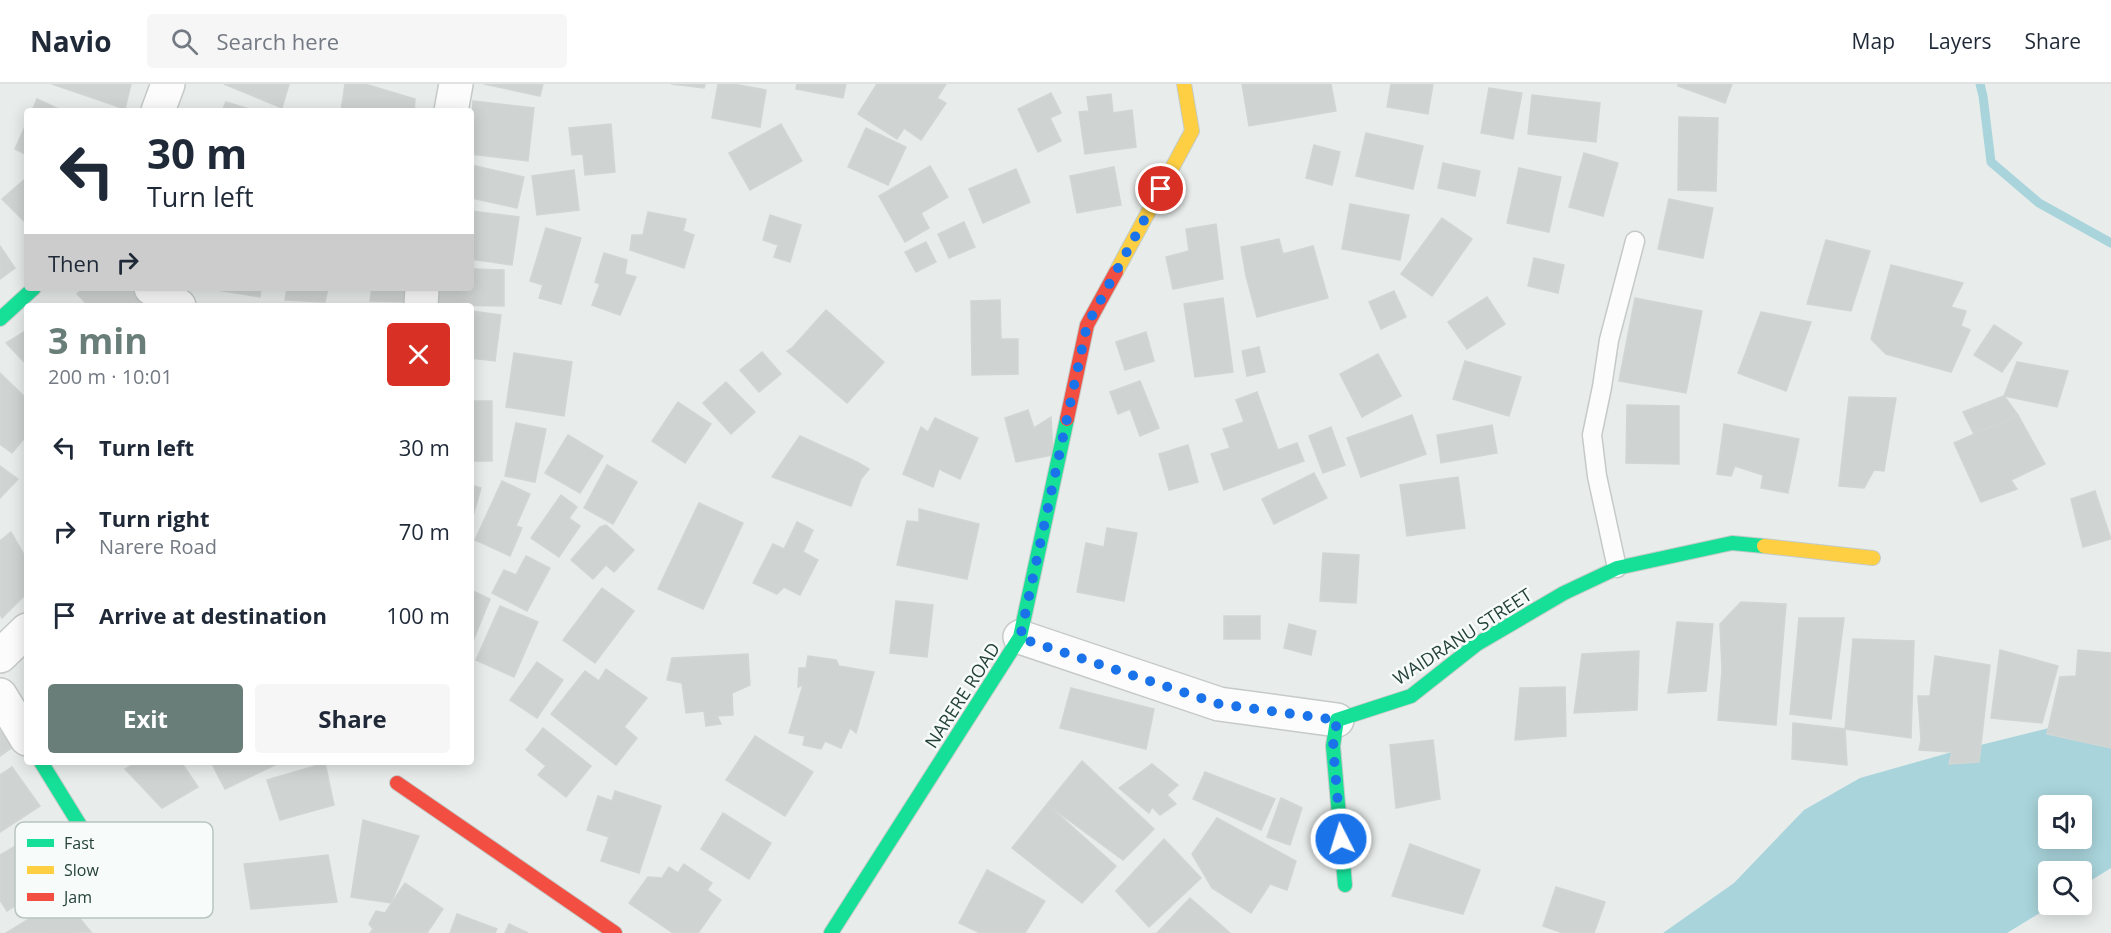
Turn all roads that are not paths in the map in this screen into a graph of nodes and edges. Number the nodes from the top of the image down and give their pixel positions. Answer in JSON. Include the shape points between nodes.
{"nodes":[{"id":1,"x":168,"y":84,"type":"edge"},
{"id":2,"x":456,"y":84,"type":"edge"},
{"id":3,"x":1184,"y":84,"type":"edge"},
{"id":4,"x":159,"y":108,"type":"edge"},
{"id":5,"x":452,"y":108,"type":"edge"},
{"id":6,"x":1635,"y":241,"type":"dead end"},
{"id":7,"x":30,"y":291,"type":"edge"},
{"id":8,"x":156,"y":291,"type":"edge"},
{"id":9,"x":174,"y":303,"type":"edge"},
{"id":10,"x":0,"y":319,"type":"edge"},
{"id":11,"x":1873,"y":558,"type":"dead end"},
{"id":12,"x":1617,"y":568,"type":"junction"},
{"id":13,"x":24,"y":633,"type":"edge"},
{"id":14,"x":1020,"y":638,"type":"junction"},
{"id":15,"x":0,"y":656,"type":"edge"},
{"id":16,"x":0,"y":695,"type":"edge"},
{"id":17,"x":1337,"y":720,"type":"junction"},
{"id":18,"x":24,"y":734,"type":"edge"},
{"id":19,"x":43,"y":765,"type":"edge"},
{"id":20,"x":397,"y":783,"type":"dead end"},
{"id":21,"x":78,"y":822,"type":"edge"},
{"id":22,"x":1345,"y":885,"type":"dead end"},
{"id":23,"x":615,"y":933,"type":"edge"},
{"id":24,"x":831,"y":933,"type":"edge"}],
"edges":[{"from":1,"to":4,"type":"street"},
{"from":2,"to":5,"type":"street"},
{"from":3,"to":14,"type":"street","name":"NARERE ROAD","via":[[1192,131],[1087,325]]},
{"from":6,"to":12,"type":"lane","via":[[1609,340],[1592,435]]},
{"from":7,"to":10,"type":"street"},
{"from":8,"to":9,"type":"street"},
{"from":11,"to":12,"type":"street","name":"WAIDRANU STREET","via":[[1732,543]]},
{"from":12,"to":17,"type":"street","name":"WAIDRANU STREET","via":[[1564,593],[1477,644],[1411,696]]},
{"from":13,"to":15,"type":"street"},
{"from":14,"to":17,"type":"street","via":[[1219,704]]},
{"from":14,"to":24,"type":"street","name":"NARERE ROAD"},
{"from":16,"to":18,"type":"street"},
{"from":17,"to":22,"type":"street","via":[[1333,746]]},
{"from":19,"to":21,"type":"street"},
{"from":20,"to":23,"type":"street"}]}
